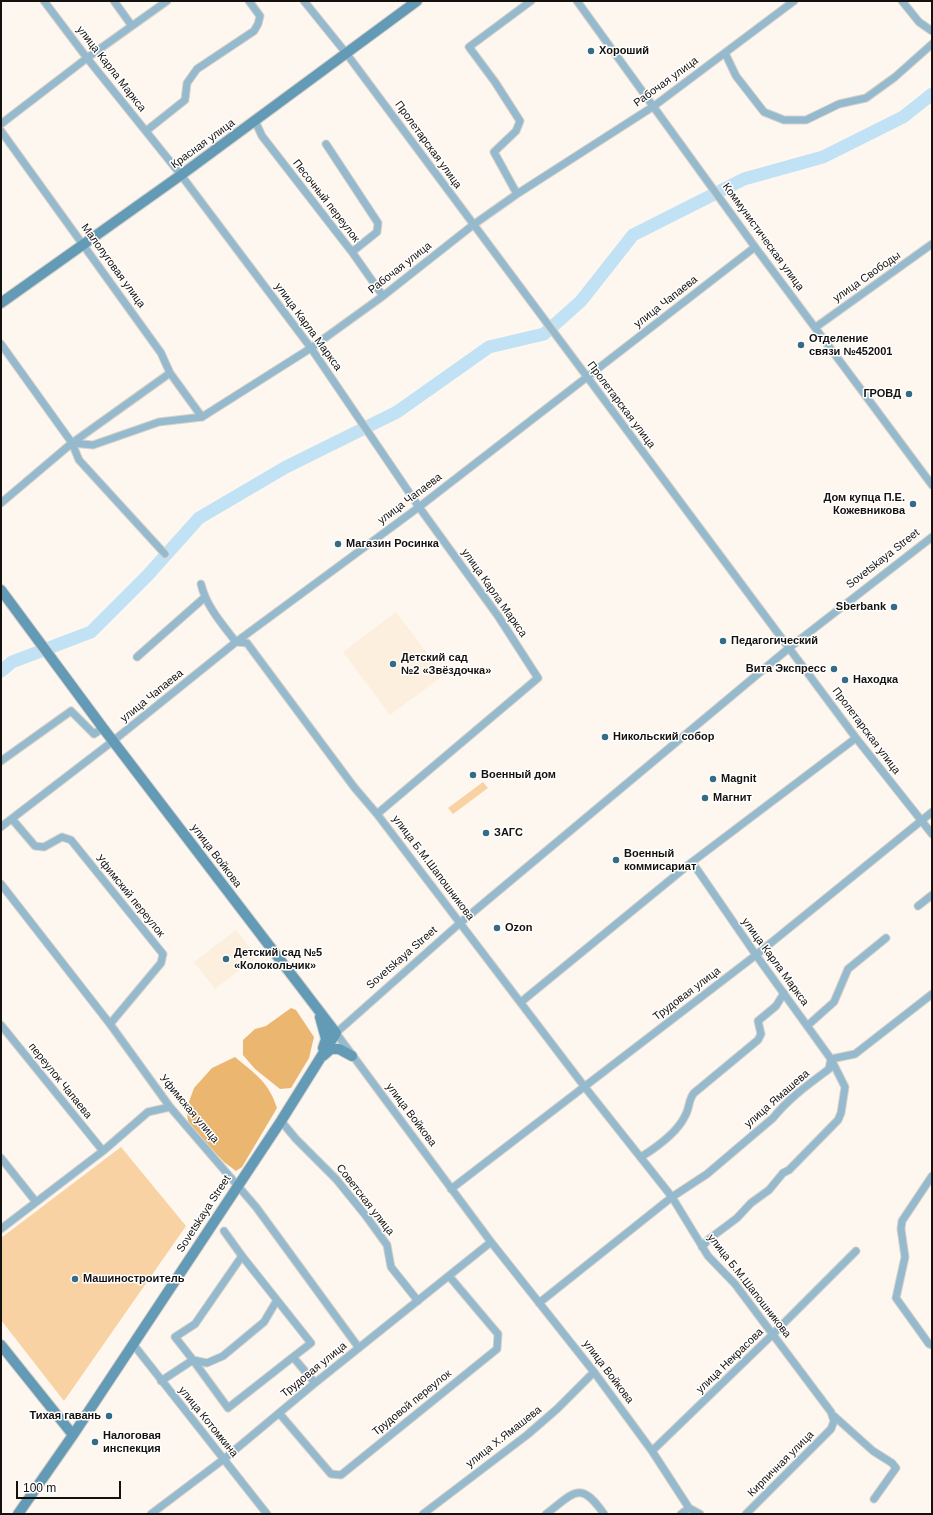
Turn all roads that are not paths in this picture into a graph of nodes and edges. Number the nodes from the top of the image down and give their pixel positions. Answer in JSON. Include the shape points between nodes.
{"nodes":[{"id":1,"x":44,"y":1,"type":"edge"},
{"id":2,"x":114,"y":1,"type":"edge"},
{"id":3,"x":167,"y":1,"type":"edge"},
{"id":4,"x":250,"y":1,"type":"edge"},
{"id":5,"x":304,"y":1,"type":"edge"},
{"id":6,"x":417,"y":1,"type":"edge"},
{"id":7,"x":531,"y":1,"type":"edge"},
{"id":8,"x":577,"y":1,"type":"edge"},
{"id":9,"x":794,"y":1,"type":"edge"},
{"id":10,"x":902,"y":1,"type":"edge"},
{"id":11,"x":132,"y":26,"type":"junction"},
{"id":12,"x":932,"y":31,"type":"edge"},
{"id":13,"x":932,"y":44,"type":"edge"},
{"id":14,"x":346,"y":53,"type":"junction"},
{"id":15,"x":724,"y":53,"type":"junction"},
{"id":16,"x":86,"y":58,"type":"junction"},
{"id":17,"x":654,"y":106,"type":"junction"},
{"id":18,"x":259,"y":118,"type":"junction"},
{"id":19,"x":1,"y":124,"type":"edge"},
{"id":20,"x":146,"y":130,"type":"junction"},
{"id":21,"x":1,"y":131,"type":"edge"},
{"id":22,"x":326,"y":144,"type":"dead end"},
{"id":23,"x":181,"y":175,"type":"junction"},
{"id":24,"x":518,"y":194,"type":"junction"},
{"id":25,"x":473,"y":226,"type":"junction"},
{"id":26,"x":84,"y":244,"type":"junction"},
{"id":27,"x":932,"y":244,"type":"edge"},
{"id":28,"x":755,"y":247,"type":"junction"},
{"id":29,"x":352,"y":252,"type":"junction"},
{"id":30,"x":383,"y":296,"type":"junction"},
{"id":31,"x":1,"y":303,"type":"edge"},
{"id":32,"x":816,"y":327,"type":"junction"},
{"id":33,"x":1,"y":344,"type":"edge"},
{"id":34,"x":311,"y":348,"type":"junction"},
{"id":35,"x":170,"y":373,"type":"junction"},
{"id":36,"x":587,"y":378,"type":"junction"},
{"id":37,"x":202,"y":417,"type":"junction"},
{"id":38,"x":72,"y":443,"type":"junction"},
{"id":39,"x":932,"y":485,"type":"edge"},
{"id":40,"x":1,"y":503,"type":"edge"},
{"id":41,"x":419,"y":507,"type":"junction"},
{"id":42,"x":932,"y":537,"type":"edge"},
{"id":43,"x":165,"y":554,"type":"dead end"},
{"id":44,"x":201,"y":584,"type":"dead end"},
{"id":45,"x":1,"y":590,"type":"edge"},
{"id":46,"x":204,"y":598,"type":"junction"},
{"id":47,"x":236,"y":642,"type":"junction"},
{"id":48,"x":789,"y":648,"type":"junction"},
{"id":49,"x":137,"y":657,"type":"dead end"},
{"id":50,"x":103,"y":728,"type":"junction"},
{"id":51,"x":856,"y":738,"type":"junction"},
{"id":52,"x":113,"y":741,"type":"junction"},
{"id":53,"x":1,"y":761,"type":"edge"},
{"id":54,"x":932,"y":812,"type":"edge"},
{"id":55,"x":377,"y":814,"type":"junction"},
{"id":56,"x":12,"y":819,"type":"junction"},
{"id":57,"x":921,"y":821,"type":"junction"},
{"id":58,"x":1,"y":827,"type":"edge"},
{"id":59,"x":932,"y":834,"type":"edge"},
{"id":60,"x":692,"y":862,"type":"junction"},
{"id":61,"x":1,"y":884,"type":"edge"},
{"id":62,"x":932,"y":895,"type":"edge"},
{"id":63,"x":918,"y":906,"type":"dead end"},
{"id":64,"x":460,"y":923,"type":"junction"},
{"id":65,"x":886,"y":938,"type":"dead end"},
{"id":66,"x":756,"y":955,"type":"junction"},
{"id":67,"x":784,"y":993,"type":"junction"},
{"id":68,"x":932,"y":994,"type":"edge"},
{"id":69,"x":521,"y":1002,"type":"junction"},
{"id":70,"x":318,"y":1010,"type":"junction"},
{"id":71,"x":110,"y":1024,"type":"junction"},
{"id":72,"x":1,"y":1025,"type":"edge"},
{"id":73,"x":807,"y":1026,"type":"junction"},
{"id":74,"x":336,"y":1033,"type":"junction"},
{"id":75,"x":352,"y":1056,"type":"junction"},
{"id":76,"x":320,"y":1059,"type":"junction"},
{"id":77,"x":831,"y":1059,"type":"junction"},
{"id":78,"x":584,"y":1086,"type":"junction"},
{"id":79,"x":170,"y":1107,"type":"junction"},
{"id":80,"x":281,"y":1121,"type":"junction"},
{"id":81,"x":103,"y":1150,"type":"junction"},
{"id":82,"x":641,"y":1157,"type":"junction"},
{"id":83,"x":1,"y":1158,"type":"edge"},
{"id":84,"x":932,"y":1176,"type":"edge"},
{"id":85,"x":238,"y":1184,"type":"junction"},
{"id":86,"x":451,"y":1189,"type":"junction"},
{"id":87,"x":672,"y":1197,"type":"junction"},
{"id":88,"x":36,"y":1202,"type":"junction"},
{"id":89,"x":1,"y":1229,"type":"edge"},
{"id":90,"x":224,"y":1231,"type":"dead end"},
{"id":91,"x":491,"y":1242,"type":"junction"},
{"id":92,"x":702,"y":1248,"type":"junction"},
{"id":93,"x":856,"y":1251,"type":"dead end"},
{"id":94,"x":242,"y":1256,"type":"junction"},
{"id":95,"x":449,"y":1276,"type":"junction"},
{"id":96,"x":276,"y":1300,"type":"junction"},
{"id":97,"x":418,"y":1301,"type":"junction"},
{"id":98,"x":539,"y":1303,"type":"junction"},
{"id":99,"x":773,"y":1334,"type":"junction"},
{"id":100,"x":133,"y":1344,"type":"junction"},
{"id":101,"x":1,"y":1345,"type":"edge"},
{"id":102,"x":932,"y":1345,"type":"edge"},
{"id":103,"x":359,"y":1348,"type":"junction"},
{"id":104,"x":293,"y":1357,"type":"junction"},
{"id":105,"x":193,"y":1360,"type":"junction"},
{"id":106,"x":594,"y":1372,"type":"junction"},
{"id":107,"x":161,"y":1381,"type":"junction"},
{"id":108,"x":315,"y":1382,"type":"junction"},
{"id":109,"x":279,"y":1413,"type":"junction"},
{"id":110,"x":834,"y":1416,"type":"junction"},
{"id":111,"x":73,"y":1435,"type":"junction"},
{"id":112,"x":652,"y":1451,"type":"junction"},
{"id":113,"x":224,"y":1459,"type":"junction"},
{"id":114,"x":874,"y":1499,"type":"dead end"},
{"id":115,"x":689,"y":1508,"type":"junction"},
{"id":116,"x":156,"y":1513,"type":"edge"},
{"id":117,"x":18,"y":1514,"type":"edge"},
{"id":118,"x":267,"y":1514,"type":"edge"},
{"id":119,"x":423,"y":1514,"type":"edge"},
{"id":120,"x":546,"y":1514,"type":"edge"},
{"id":121,"x":604,"y":1514,"type":"edge"},
{"id":122,"x":681,"y":1514,"type":"edge"},
{"id":123,"x":700,"y":1514,"type":"edge"},
{"id":124,"x":746,"y":1514,"type":"edge"}],
"edges":[{"from":1,"to":16,"type":"street","name":"улица Карла Маркса"},
{"from":2,"to":11,"type":"street"},
{"from":3,"to":11,"type":"street"},
{"from":4,"to":20,"type":"street","via":[[260,16],[254,31],[197,69],[187,84],[185,100]]},
{"from":5,"to":14,"type":"street","name":"Пролетарская улица"},
{"from":6,"to":14,"type":"main road","name":"Красная улица"},
{"from":7,"to":24,"type":"street","via":[[469,47],[520,120],[516,131],[494,152]]},
{"from":8,"to":17,"type":"street","name":"Коммунистическая улица"},
{"from":9,"to":15,"type":"street","name":"Рабочая улица"},
{"from":10,"to":12,"type":"street","via":[[919,22]]},
{"from":11,"to":16,"type":"street"},
{"from":13,"to":15,"type":"street","via":[[895,77],[866,98],[839,104],[806,120],[784,120],[764,112],[736,76]]},
{"from":14,"to":18,"type":"main road","name":"Красная улица"},
{"from":14,"to":25,"type":"street","name":"Пролетарская улица"},
{"from":15,"to":17,"type":"street","name":"Рабочая улица"},
{"from":16,"to":19,"type":"street"},
{"from":16,"to":20,"type":"street","name":"улица Карла Маркса"},
{"from":17,"to":24,"type":"street","name":"Рабочая улица"},
{"from":17,"to":28,"type":"street","name":"Коммунистическая улица"},
{"from":18,"to":23,"type":"main road","name":"Красная улица"},
{"from":18,"to":29,"type":"street","name":"Песочный переулок","via":[[256,123],[262,136]]},
{"from":20,"to":23,"type":"street","name":"улица Карла Маркса"},
{"from":21,"to":26,"type":"street","name":"Малолуговая улица"},
{"from":22,"to":29,"type":"street","via":[[378,223],[377,232]]},
{"from":23,"to":26,"type":"main road","name":"Красная улица"},
{"from":23,"to":34,"type":"street","name":"улица Карла Маркса"},
{"from":24,"to":25,"type":"street","name":"Рабочая улица"},
{"from":25,"to":30,"type":"street","name":"Рабочая улица"},
{"from":25,"to":36,"type":"street","name":"Пролетарская улица"},
{"from":26,"to":31,"type":"main road","name":"Красная улица"},
{"from":26,"to":35,"type":"street","name":"Малолуговая улица","via":[[161,353]]},
{"from":27,"to":32,"type":"street","name":"улица Свободы"},
{"from":28,"to":32,"type":"street","name":"Коммунистическая улица"},
{"from":28,"to":36,"type":"street","name":"улица Чапаева"},
{"from":29,"to":30,"type":"street","name":"Песочный переулок"},
{"from":30,"to":34,"type":"street","name":"Рабочая улица"},
{"from":32,"to":39,"type":"street","name":"Коммунистическая улица"},
{"from":33,"to":38,"type":"street"},
{"from":34,"to":37,"type":"street","name":"Рабочая улица"},
{"from":34,"to":41,"type":"street","name":"улица Карла Маркса"},
{"from":35,"to":37,"type":"street","name":"Малолуговая улица"},
{"from":35,"to":38,"type":"street"},
{"from":36,"to":41,"type":"street","name":"улица Чапаева"},
{"from":36,"to":48,"type":"street","name":"Пролетарская улица"},
{"from":37,"to":38,"type":"street","name":"Рабочая улица","via":[[159,422],[93,445]]},
{"from":38,"to":40,"type":"street"},
{"from":38,"to":43,"type":"street","via":[[79,460],[94,479]]},
{"from":41,"to":47,"type":"street","name":"улица Чапаева"},
{"from":41,"to":55,"type":"street","name":"улица Карла Маркса","via":[[498,616],[538,678]]},
{"from":42,"to":48,"type":"street","name":"Sovetskaya Street"},
{"from":44,"to":46,"type":"street","name":"улица Б.М.Шапошникова"},
{"from":45,"to":50,"type":"main road","name":"улица Войкова"},
{"from":46,"to":47,"type":"street","name":"улица Б.М.Шапошникова"},
{"from":46,"to":49,"type":"street"},
{"from":47,"to":52,"type":"street","name":"улица Чапаева"},
{"from":47,"to":55,"type":"street","name":"улица Б.М.Шапошникова","via":[[247,643]]},
{"from":48,"to":51,"type":"street","name":"Пролетарская улица"},
{"from":48,"to":64,"type":"street","name":"Sovetskaya Street"},
{"from":50,"to":52,"type":"main road","name":"улица Войкова"},
{"from":50,"to":53,"type":"street","via":[[94,734],[71,711]]},
{"from":51,"to":57,"type":"street","name":"Пролетарская улица"},
{"from":51,"to":60,"type":"street"},
{"from":52,"to":56,"type":"street","name":"улица Чапаева"},
{"from":52,"to":70,"type":"main road","name":"улица Войкова"},
{"from":54,"to":57,"type":"street","name":"Трудовая улица"},
{"from":55,"to":64,"type":"street","name":"улица Б.М.Шапошникова"},
{"from":56,"to":58,"type":"street","name":"улица Чапаева"},
{"from":56,"to":71,"type":"street","name":"Уфимский переулок","via":[[36,846],[44,847],[62,837],[71,840],[164,954],[161,963]]},
{"from":57,"to":59,"type":"street"},
{"from":57,"to":66,"type":"street","name":"Трудовая улица"},
{"from":60,"to":66,"type":"street","name":"улица Карла Маркса"},
{"from":60,"to":69,"type":"street"},
{"from":61,"to":71,"type":"street","name":"Уфимская улица"},
{"from":62,"to":63,"type":"street"},
{"from":64,"to":69,"type":"street","name":"улица Б.М.Шапошникова"},
{"from":64,"to":74,"type":"street","name":"Sovetskaya Street"},
{"from":65,"to":73,"type":"street","via":[[848,969],[834,1002]]},
{"from":66,"to":67,"type":"street","name":"улица Карла Маркса"},
{"from":66,"to":78,"type":"street","name":"Трудовая улица"},
{"from":67,"to":73,"type":"street","name":"улица Карла Маркса"},
{"from":67,"to":82,"type":"street","via":[[776,1006],[758,1021],[761,1034],[758,1040],[694,1092],[680,1124]]},
{"from":68,"to":77,"type":"street","via":[[855,1054]]},
{"from":69,"to":78,"type":"street","name":"улица Б.М.Шапошникова"},
{"from":70,"to":74,"type":"main road","name":"улица Войкова"},
{"from":70,"to":76,"type":"main road","via":[[326,1039]]},
{"from":71,"to":79,"type":"street","name":"Уфимская улица"},
{"from":72,"to":81,"type":"street","name":"переулок Чапаева"},
{"from":73,"to":77,"type":"street","name":"улица Карла Маркса"},
{"from":74,"to":75,"type":"street","name":"улица Войкова"},
{"from":74,"to":76,"type":"main road","name":"Sovetskaya Street"},
{"from":75,"to":76,"type":"main road","via":[[339,1049],[331,1049]]},
{"from":75,"to":86,"type":"street","name":"улица Войкова"},
{"from":76,"to":80,"type":"main road","name":"Sovetskaya Street"},
{"from":77,"to":87,"type":"street","name":"улица Ямашева","via":[[829,1069],[782,1106],[773,1118],[707,1174]]},
{"from":77,"to":92,"type":"street","name":"улица Карла Маркса","via":[[845,1086],[838,1120],[769,1190],[751,1203],[738,1218],[709,1239]]},
{"from":78,"to":82,"type":"street","name":"улица Б.М.Шапошникова"},
{"from":78,"to":86,"type":"street","name":"Трудовая улица"},
{"from":79,"to":81,"type":"street","via":[[148,1112]]},
{"from":79,"to":85,"type":"street","name":"Уфимская улица"},
{"from":80,"to":85,"type":"main road","name":"Sovetskaya Street"},
{"from":80,"to":97,"type":"street","name":"Советская улица","via":[[336,1179],[366,1216],[387,1245],[391,1267]]},
{"from":81,"to":88,"type":"street"},
{"from":82,"to":87,"type":"street","name":"улица Б.М.Шапошникова"},
{"from":83,"to":88,"type":"street"},
{"from":84,"to":102,"type":"street","via":[[902,1221],[905,1257],[896,1298]]},
{"from":85,"to":100,"type":"main road","name":"Sovetskaya Street"},
{"from":85,"to":103,"type":"street","name":"Уфимская улица"},
{"from":86,"to":91,"type":"street","name":"улица Войкова"},
{"from":87,"to":92,"type":"street","name":"улица Б.М.Шапошникова"},
{"from":87,"to":98,"type":"street"},
{"from":88,"to":89,"type":"street"},
{"from":90,"to":94,"type":"street"},
{"from":91,"to":95,"type":"street","name":"Трудовая улица"},
{"from":91,"to":98,"type":"street","name":"улица Войкова"},
{"from":92,"to":99,"type":"street","name":"улица Б.М.Шапошникова","via":[[735,1284]]},
{"from":93,"to":99,"type":"street","name":"улица Некрасова"},
{"from":94,"to":96,"type":"street"},
{"from":94,"to":105,"type":"street","via":[[195,1324],[175,1337]]},
{"from":95,"to":97,"type":"street","name":"Трудовая улица"},
{"from":95,"to":109,"type":"street","name":"Трудовой переулок","via":[[498,1334],[497,1349],[341,1475],[331,1474]]},
{"from":96,"to":104,"type":"street","via":[[311,1343]]},
{"from":96,"to":105,"type":"street","via":[[264,1322],[223,1356],[207,1363]]},
{"from":97,"to":103,"type":"street","name":"Трудовая улица"},
{"from":98,"to":106,"type":"street","name":"улица Войкова"},
{"from":99,"to":110,"type":"street","name":"улица Б.М.Шапошникова"},
{"from":99,"to":112,"type":"street","name":"улица Некрасова"},
{"from":100,"to":107,"type":"street","name":"улица Котомкина"},
{"from":100,"to":111,"type":"main road","name":"Sovetskaya Street"},
{"from":101,"to":111,"type":"main road"},
{"from":103,"to":108,"type":"street","name":"Трудовая улица"},
{"from":104,"to":105,"type":"street","via":[[228,1408]]},
{"from":104,"to":108,"type":"street"},
{"from":105,"to":107,"type":"street"},
{"from":106,"to":112,"type":"street","name":"улица Войкова"},
{"from":106,"to":119,"type":"street","name":"улица Х.Ямашева","via":[[527,1435]]},
{"from":107,"to":113,"type":"street","name":"улица Котомкина"},
{"from":108,"to":109,"type":"street","name":"Трудовая улица"},
{"from":109,"to":113,"type":"street","name":"Трудовая улица"},
{"from":110,"to":114,"type":"street","name":"улица Б.М.Шапошникова","via":[[896,1468]]},
{"from":110,"to":124,"type":"street","name":"Кирпичная улица","via":[[831,1429]]},
{"from":111,"to":117,"type":"main road","name":"Sovetskaya Street"},
{"from":112,"to":115,"type":"street","name":"улица Войкова"},
{"from":113,"to":116,"type":"street","name":"Трудовая улица"},
{"from":113,"to":118,"type":"street","name":"улица Котомкина"},
{"from":115,"to":122,"type":"street"},
{"from":115,"to":123,"type":"street","name":"улица Войкова"},
{"from":120,"to":121,"type":"street","via":[[575,1493],[584,1492],[593,1498]]}]}
